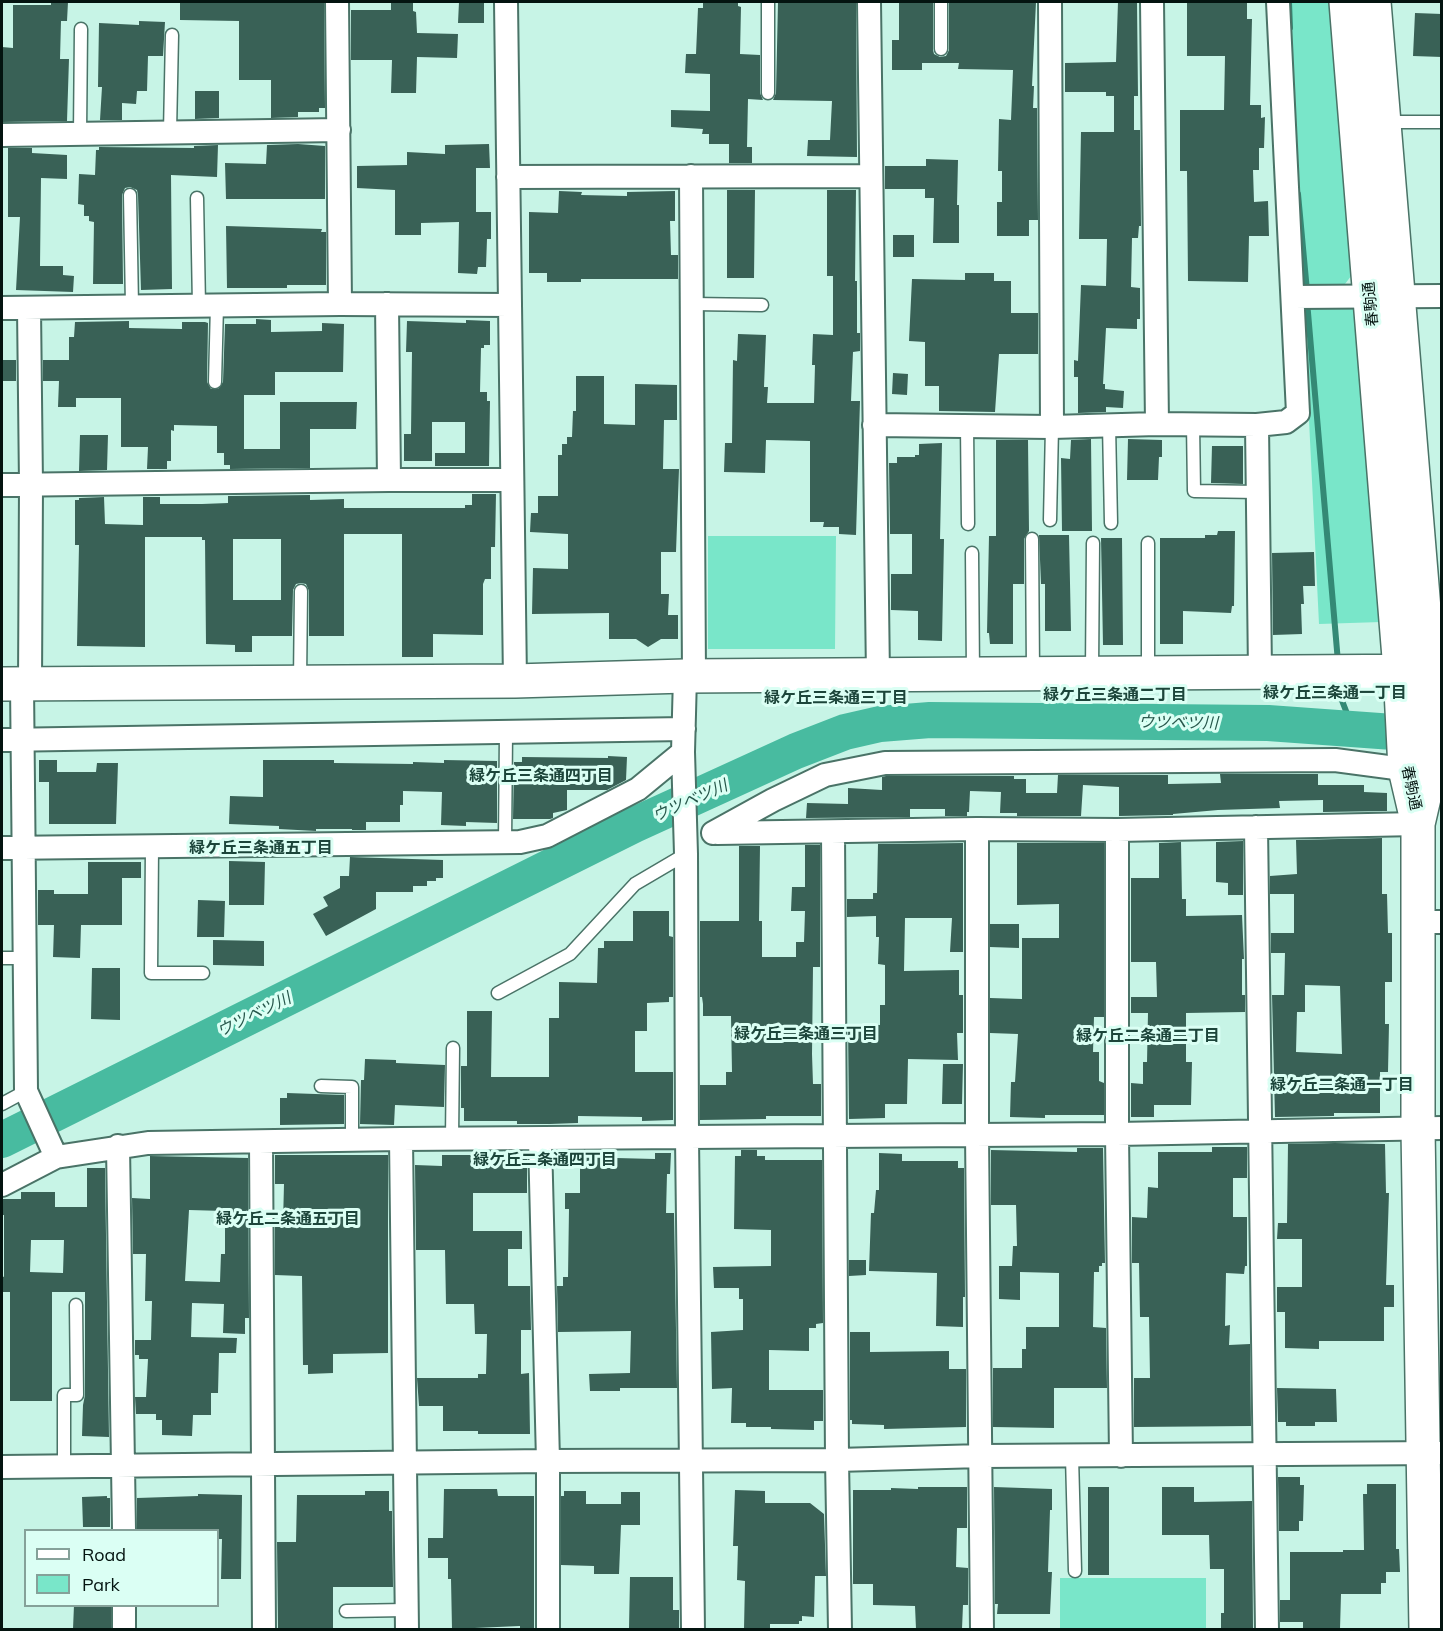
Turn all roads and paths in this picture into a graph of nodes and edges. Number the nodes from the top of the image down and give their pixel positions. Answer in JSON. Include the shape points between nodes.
{"nodes":[{"id":1,"x":338,"y":2,"type":"edge"},
{"id":2,"x":506,"y":2,"type":"edge"},
{"id":3,"x":768,"y":2,"type":"edge"},
{"id":4,"x":869,"y":2,"type":"edge"},
{"id":5,"x":941,"y":2,"type":"edge"},
{"id":6,"x":1050,"y":2,"type":"edge"},
{"id":7,"x":1152,"y":2,"type":"edge"},
{"id":8,"x":1278,"y":2,"type":"edge"},
{"id":9,"x":1346,"y":2,"type":"edge"},
{"id":10,"x":1374,"y":2,"type":"edge"},
{"id":11,"x":81,"y":29,"type":"dead end"},
{"id":12,"x":172,"y":35,"type":"dead end"},
{"id":13,"x":941,"y":49,"type":"dead end"},
{"id":14,"x":768,"y":93,"type":"dead end"},
{"id":15,"x":1384,"y":122,"type":"junction"},
{"id":16,"x":1442,"y":122,"type":"edge"},
{"id":17,"x":339,"y":130,"type":"junction"},
{"id":18,"x":170,"y":132,"type":"junction"},
{"id":19,"x":80,"y":134,"type":"junction"},
{"id":20,"x":2,"y":135,"type":"edge"},
{"id":21,"x":691,"y":176,"type":"junction"},
{"id":22,"x":871,"y":176,"type":"junction"},
{"id":23,"x":508,"y":177,"type":"junction"},
{"id":24,"x":130,"y":195,"type":"dead end"},
{"id":25,"x":197,"y":198,"type":"dead end"},
{"id":26,"x":1442,"y":296,"type":"edge"},
{"id":27,"x":1293,"y":297,"type":"junction"},
{"id":28,"x":1384,"y":297,"type":"junction"},
{"id":29,"x":340,"y":304,"type":"junction"},
{"id":30,"x":387,"y":304,"type":"junction"},
{"id":31,"x":692,"y":304,"type":"junction"},
{"id":32,"x":762,"y":304,"type":"dead end"},
{"id":33,"x":208,"y":305,"type":"junction"},
{"id":34,"x":510,"y":305,"type":"junction"},
{"id":35,"x":132,"y":306,"type":"junction"},
{"id":36,"x":2,"y":308,"type":"edge"},
{"id":37,"x":28,"y":308,"type":"junction"},
{"id":38,"x":215,"y":382,"type":"dead end"},
{"id":39,"x":1157,"y":424,"type":"junction"},
{"id":40,"x":1193,"y":424,"type":"junction"},
{"id":41,"x":874,"y":425,"type":"junction"},
{"id":42,"x":1109,"y":425,"type":"junction"},
{"id":43,"x":1257,"y":425,"type":"junction"},
{"id":44,"x":967,"y":426,"type":"junction"},
{"id":45,"x":1052,"y":427,"type":"junction"},
{"id":46,"x":389,"y":480,"type":"junction"},
{"id":47,"x":512,"y":480,"type":"junction"},
{"id":48,"x":32,"y":484,"type":"junction"},
{"id":49,"x":2,"y":485,"type":"edge"},
{"id":50,"x":1258,"y":492,"type":"junction"},
{"id":51,"x":1050,"y":520,"type":"dead end"},
{"id":52,"x":1111,"y":523,"type":"dead end"},
{"id":53,"x":968,"y":524,"type":"dead end"},
{"id":54,"x":1032,"y":539,"type":"dead end"},
{"id":55,"x":1093,"y":543,"type":"dead end"},
{"id":56,"x":1148,"y":543,"type":"dead end"},
{"id":57,"x":972,"y":553,"type":"dead end"},
{"id":58,"x":301,"y":591,"type":"dead end"},
{"id":59,"x":1260,"y":672,"type":"junction"},
{"id":60,"x":1148,"y":673,"type":"junction"},
{"id":61,"x":1033,"y":674,"type":"junction"},
{"id":62,"x":1092,"y":674,"type":"junction"},
{"id":63,"x":973,"y":675,"type":"junction"},
{"id":64,"x":690,"y":676,"type":"junction"},
{"id":65,"x":878,"y":676,"type":"junction"},
{"id":66,"x":515,"y":681,"type":"junction"},
{"id":67,"x":1420,"y":681,"type":"edge"},
{"id":68,"x":300,"y":682,"type":"junction"},
{"id":69,"x":18,"y":684,"type":"edge"},
{"id":70,"x":684,"y":729,"type":"junction"},
{"id":71,"x":506,"y":732,"type":"junction"},
{"id":72,"x":12,"y":740,"type":"edge"},
{"id":73,"x":683,"y":763,"type":"junction"},
{"id":74,"x":1422,"y":764,"type":"edge"},
{"id":75,"x":1418,"y":824,"type":"junction"},
{"id":76,"x":1256,"y":827,"type":"junction"},
{"id":77,"x":977,"y":829,"type":"junction"},
{"id":78,"x":1117,"y":830,"type":"junction"},
{"id":79,"x":833,"y":832,"type":"junction"},
{"id":80,"x":713,"y":833,"type":"junction"},
{"id":81,"x":686,"y":840,"type":"junction"},
{"id":82,"x":505,"y":843,"type":"junction"},
{"id":83,"x":152,"y":847,"type":"junction"},
{"id":84,"x":2,"y":848,"type":"edge"},
{"id":85,"x":24,"y":849,"type":"junction"},
{"id":86,"x":1430,"y":922,"type":"edge"},
{"id":87,"x":2,"y":958,"type":"edge"},
{"id":88,"x":25,"y":958,"type":"junction"},
{"id":89,"x":203,"y":973,"type":"dead end"},
{"id":90,"x":498,"y":993,"type":"dead end"},
{"id":91,"x":453,"y":1048,"type":"dead end"},
{"id":92,"x":321,"y":1086,"type":"dead end"},
{"id":93,"x":28,"y":1095,"type":"junction"},
{"id":94,"x":2,"y":1104,"type":"edge"},
{"id":95,"x":1430,"y":1129,"type":"edge"},
{"id":96,"x":1259,"y":1131,"type":"junction"},
{"id":97,"x":977,"y":1134,"type":"junction"},
{"id":98,"x":1117,"y":1134,"type":"junction"},
{"id":99,"x":835,"y":1136,"type":"junction"},
{"id":100,"x":687,"y":1138,"type":"junction"},
{"id":101,"x":400,"y":1139,"type":"junction"},
{"id":102,"x":452,"y":1139,"type":"junction"},
{"id":103,"x":352,"y":1140,"type":"junction"},
{"id":104,"x":540,"y":1140,"type":"junction"},
{"id":105,"x":261,"y":1142,"type":"junction"},
{"id":106,"x":118,"y":1146,"type":"junction"},
{"id":107,"x":53,"y":1151,"type":"junction"},
{"id":108,"x":2,"y":1185,"type":"edge"},
{"id":109,"x":76,"y":1305,"type":"dead end"},
{"id":110,"x":1432,"y":1453,"type":"edge"},
{"id":111,"x":1264,"y":1455,"type":"junction"},
{"id":112,"x":982,"y":1456,"type":"junction"},
{"id":113,"x":1072,"y":1456,"type":"junction"},
{"id":114,"x":1121,"y":1456,"type":"junction"},
{"id":115,"x":837,"y":1460,"type":"junction"},
{"id":116,"x":548,"y":1461,"type":"junction"},
{"id":117,"x":692,"y":1461,"type":"junction"},
{"id":118,"x":405,"y":1463,"type":"junction"},
{"id":119,"x":263,"y":1464,"type":"junction"},
{"id":120,"x":123,"y":1465,"type":"junction"},
{"id":121,"x":64,"y":1466,"type":"junction"},
{"id":122,"x":2,"y":1467,"type":"edge"},
{"id":123,"x":124,"y":1529,"type":"edge"},
{"id":124,"x":1075,"y":1571,"type":"dead end"},
{"id":125,"x":124,"y":1607,"type":"edge"},
{"id":126,"x":346,"y":1611,"type":"dead end"},
{"id":127,"x":406,"y":1620,"type":"edge"},
{"id":128,"x":124,"y":1629,"type":"edge"},
{"id":129,"x":264,"y":1629,"type":"edge"},
{"id":130,"x":548,"y":1629,"type":"edge"},
{"id":131,"x":693,"y":1629,"type":"edge"},
{"id":132,"x":840,"y":1629,"type":"edge"},
{"id":133,"x":982,"y":1629,"type":"edge"},
{"id":134,"x":1267,"y":1629,"type":"edge"},
{"id":135,"x":1426,"y":1629,"type":"edge"}],
"edges":[{"from":1,"to":17,"type":"street"},
{"from":2,"to":23,"type":"street"},
{"from":3,"to":14,"type":"lane"},
{"from":4,"to":22,"type":"street"},
{"from":5,"to":13,"type":"lane"},
{"from":6,"to":45,"type":"street"},
{"from":7,"to":39,"type":"street"},
{"from":8,"to":27,"type":"street"},
{"from":9,"to":28,"type":"street","name":"春駒通"},
{"from":10,"to":15,"type":"street","name":"春駒通"},
{"from":11,"to":19,"type":"lane"},
{"from":12,"to":18,"type":"lane"},
{"from":15,"to":16,"type":"lane"},
{"from":15,"to":28,"type":"street","name":"春駒通"},
{"from":17,"to":18,"type":"street"},
{"from":17,"to":29,"type":"street"},
{"from":18,"to":19,"type":"street"},
{"from":19,"to":20,"type":"street"},
{"from":21,"to":22,"type":"street"},
{"from":21,"to":23,"type":"street"},
{"from":21,"to":31,"type":"street"},
{"from":22,"to":41,"type":"street"},
{"from":23,"to":34,"type":"street"},
{"from":24,"to":35,"type":"lane"},
{"from":25,"to":33,"type":"lane"},
{"from":26,"to":28,"type":"street"},
{"from":27,"to":28,"type":"street"},
{"from":27,"to":43,"type":"street","via":[[1298,413],[1286,422]]},
{"from":28,"to":67,"type":"street","name":"春駒通"},
{"from":29,"to":30,"type":"street"},
{"from":29,"to":33,"type":"street"},
{"from":30,"to":34,"type":"street"},
{"from":30,"to":46,"type":"street"},
{"from":31,"to":32,"type":"lane"},
{"from":31,"to":64,"type":"street"},
{"from":33,"to":35,"type":"street"},
{"from":33,"to":38,"type":"lane"},
{"from":34,"to":47,"type":"street"},
{"from":35,"to":37,"type":"street"},
{"from":36,"to":37,"type":"street"},
{"from":37,"to":48,"type":"street"},
{"from":39,"to":40,"type":"street"},
{"from":39,"to":42,"type":"street"},
{"from":40,"to":43,"type":"street"},
{"from":40,"to":50,"type":"lane","via":[[1194,491]]},
{"from":41,"to":44,"type":"street"},
{"from":41,"to":65,"type":"street"},
{"from":42,"to":45,"type":"street"},
{"from":42,"to":52,"type":"lane"},
{"from":43,"to":50,"type":"street"},
{"from":44,"to":45,"type":"street"},
{"from":44,"to":53,"type":"lane"},
{"from":45,"to":51,"type":"lane"},
{"from":46,"to":47,"type":"street"},
{"from":46,"to":48,"type":"street"},
{"from":47,"to":66,"type":"street"},
{"from":48,"to":49,"type":"street"},
{"from":48,"to":69,"type":"street"},
{"from":50,"to":59,"type":"street"},
{"from":54,"to":61,"type":"lane"},
{"from":55,"to":62,"type":"lane"},
{"from":56,"to":60,"type":"lane"},
{"from":57,"to":63,"type":"lane"},
{"from":58,"to":68,"type":"lane"},
{"from":59,"to":60,"type":"street"},
{"from":59,"to":67,"type":"street"},
{"from":60,"to":62,"type":"street"},
{"from":61,"to":62,"type":"street"},
{"from":61,"to":63,"type":"street"},
{"from":63,"to":65,"type":"street"},
{"from":64,"to":65,"type":"street"},
{"from":64,"to":66,"type":"street"},
{"from":64,"to":70,"type":"street"},
{"from":66,"to":68,"type":"street"},
{"from":67,"to":74,"type":"street","name":"春駒通"},
{"from":68,"to":69,"type":"street"},
{"from":69,"to":72,"type":"street"},
{"from":70,"to":71,"type":"street"},
{"from":70,"to":73,"type":"street"},
{"from":71,"to":72,"type":"street"},
{"from":71,"to":82,"type":"lane"},
{"from":72,"to":85,"type":"street"},
{"from":73,"to":81,"type":"street"},
{"from":73,"to":82,"type":"street","via":[[547,836]]},
{"from":74,"to":75,"type":"street","name":"春駒通"},
{"from":74,"to":80,"type":"street","via":[[1335,760],[885,763],[825,775]]},
{"from":75,"to":76,"type":"street"},
{"from":75,"to":86,"type":"street","name":"春駒通"},
{"from":76,"to":78,"type":"street"},
{"from":76,"to":96,"type":"street"},
{"from":77,"to":78,"type":"street"},
{"from":77,"to":79,"type":"street"},
{"from":77,"to":97,"type":"street"},
{"from":78,"to":98,"type":"street"},
{"from":79,"to":80,"type":"street"},
{"from":79,"to":99,"type":"street"},
{"from":80,"to":81,"type":"street"},
{"from":81,"to":90,"type":"lane","via":[[635,884],[570,954]]},
{"from":81,"to":100,"type":"street"},
{"from":82,"to":83,"type":"street"},
{"from":83,"to":85,"type":"street"},
{"from":83,"to":89,"type":"lane","via":[[151,973]]},
{"from":84,"to":85,"type":"street"},
{"from":85,"to":88,"type":"street"},
{"from":86,"to":95,"type":"street","name":"春駒通"},
{"from":87,"to":88,"type":"lane"},
{"from":88,"to":93,"type":"street"},
{"from":91,"to":102,"type":"lane"},
{"from":92,"to":103,"type":"lane","via":[[352,1087]]},
{"from":93,"to":94,"type":"lane"},
{"from":93,"to":107,"type":"street"},
{"from":95,"to":96,"type":"street"},
{"from":95,"to":110,"type":"street","name":"春駒通"},
{"from":96,"to":98,"type":"street"},
{"from":96,"to":111,"type":"street"},
{"from":97,"to":98,"type":"street"},
{"from":97,"to":99,"type":"street"},
{"from":97,"to":112,"type":"street"},
{"from":98,"to":114,"type":"street"},
{"from":99,"to":100,"type":"street"},
{"from":99,"to":115,"type":"street"},
{"from":100,"to":104,"type":"street"},
{"from":100,"to":117,"type":"street"},
{"from":101,"to":102,"type":"street"},
{"from":101,"to":103,"type":"street"},
{"from":101,"to":118,"type":"street"},
{"from":102,"to":104,"type":"street"},
{"from":103,"to":105,"type":"street"},
{"from":104,"to":116,"type":"street"},
{"from":105,"to":106,"type":"street"},
{"from":105,"to":119,"type":"street"},
{"from":106,"to":107,"type":"street"},
{"from":106,"to":120,"type":"street"},
{"from":107,"to":108,"type":"street"},
{"from":109,"to":121,"type":"lane","via":[[77,1395],[64,1395]]},
{"from":110,"to":111,"type":"street"},
{"from":110,"to":135,"type":"street","name":"春駒通"},
{"from":111,"to":114,"type":"street"},
{"from":111,"to":134,"type":"street"},
{"from":112,"to":113,"type":"street"},
{"from":112,"to":115,"type":"street"},
{"from":112,"to":133,"type":"street"},
{"from":113,"to":114,"type":"street"},
{"from":113,"to":124,"type":"lane"},
{"from":115,"to":117,"type":"street"},
{"from":115,"to":132,"type":"street"},
{"from":116,"to":117,"type":"street"},
{"from":116,"to":118,"type":"street"},
{"from":116,"to":130,"type":"street"},
{"from":117,"to":131,"type":"street"},
{"from":118,"to":119,"type":"street"},
{"from":118,"to":127,"type":"street"},
{"from":119,"to":120,"type":"street"},
{"from":119,"to":129,"type":"street"},
{"from":120,"to":121,"type":"street"},
{"from":120,"to":123,"type":"street"},
{"from":121,"to":122,"type":"street"},
{"from":125,"to":128,"type":"street"},
{"from":126,"to":127,"type":"lane"}]}
